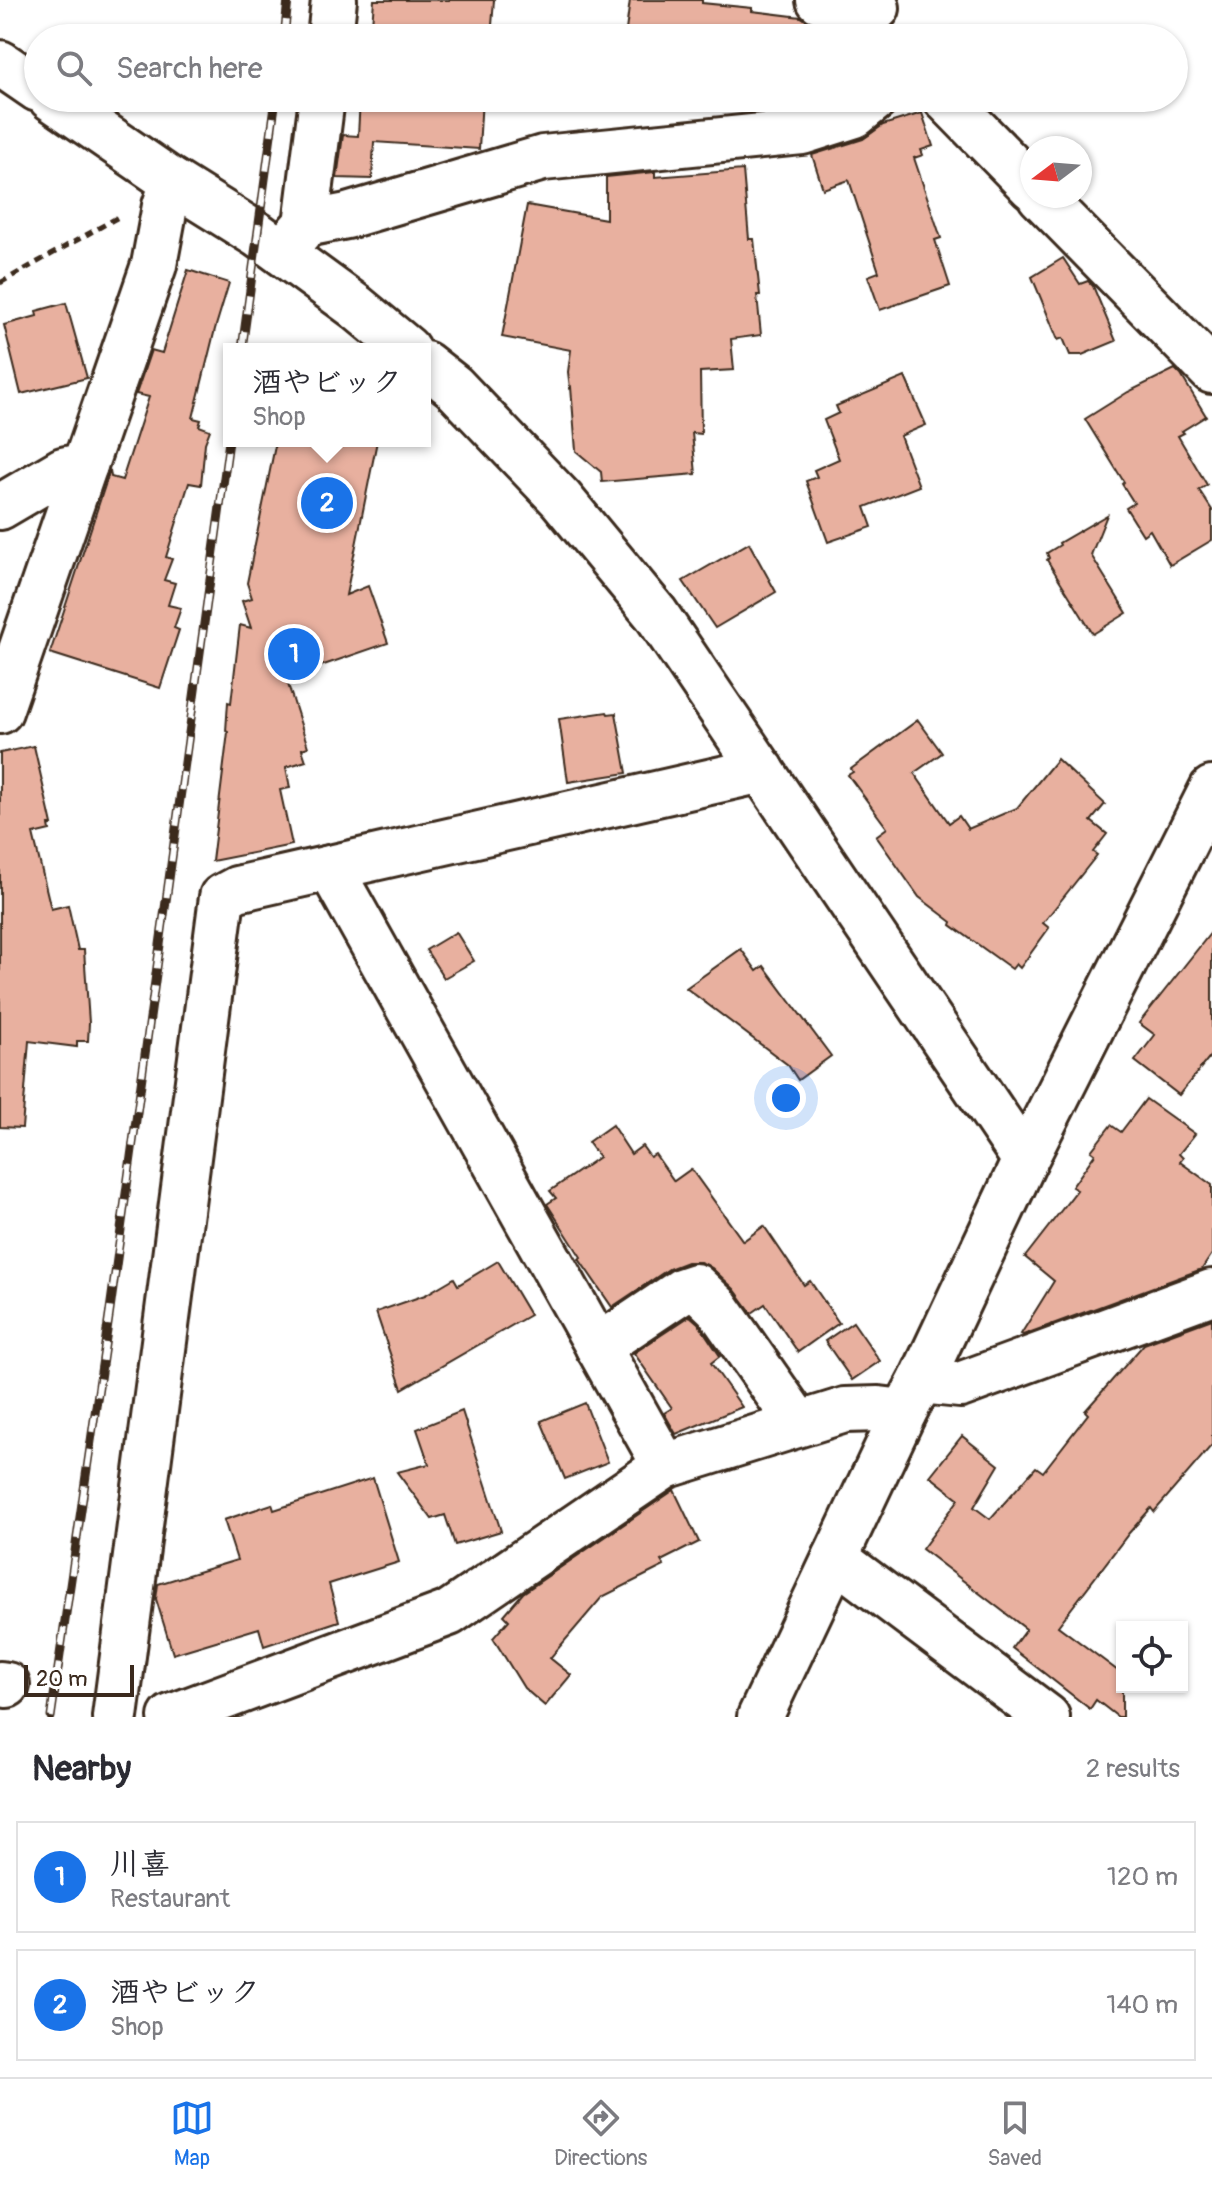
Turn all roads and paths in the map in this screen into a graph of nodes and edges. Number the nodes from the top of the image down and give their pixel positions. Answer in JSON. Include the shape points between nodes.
{"nodes":[{"id":1,"x":334,"y":0,"type":"edge"},
{"id":2,"x":819,"y":0,"type":"edge"},
{"id":3,"x":881,"y":15,"type":"edge"},
{"id":4,"x":331,"y":24,"type":"edge"},
{"id":5,"x":0,"y":63,"type":"edge"},
{"id":6,"x":24,"y":79,"type":"edge"},
{"id":7,"x":71,"y":112,"type":"edge"},
{"id":8,"x":320,"y":112,"type":"edge"},
{"id":9,"x":859,"y":112,"type":"edge"},
{"id":10,"x":959,"y":112,"type":"edge"},
{"id":11,"x":1020,"y":175,"type":"edge"},
{"id":12,"x":173,"y":182,"type":"junction"},
{"id":13,"x":1052,"y":208,"type":"edge"},
{"id":14,"x":129,"y":211,"type":"dead end"},
{"id":15,"x":297,"y":241,"type":"junction"},
{"id":16,"x":0,"y":283,"type":"edge"},
{"id":17,"x":400,"y":343,"type":"edge"},
{"id":18,"x":431,"y":369,"type":"edge"},
{"id":19,"x":1212,"y":371,"type":"edge"},
{"id":20,"x":85,"y":465,"type":"junction"},
{"id":21,"x":0,"y":507,"type":"edge"},
{"id":22,"x":0,"y":711,"type":"edge"},
{"id":23,"x":762,"y":770,"type":"junction"},
{"id":24,"x":1212,"y":789,"type":"edge"},
{"id":25,"x":330,"y":868,"type":"junction"},
{"id":26,"x":1025,"y":1160,"type":"junction"},
{"id":27,"x":1212,"y":1292,"type":"edge"},
{"id":28,"x":598,"y":1347,"type":"junction"},
{"id":29,"x":913,"y":1397,"type":"junction"},
{"id":30,"x":798,"y":1423,"type":"junction"},
{"id":31,"x":665,"y":1466,"type":"junction"},
{"id":32,"x":835,"y":1558,"type":"junction"},
{"id":33,"x":115,"y":1717,"type":"edge"},
{"id":34,"x":171,"y":1717,"type":"edge"},
{"id":35,"x":760,"y":1717,"type":"edge"},
{"id":36,"x":1047,"y":1717,"type":"edge"}],
"edges":[{"from":1,"to":4,"type":"street"},
{"from":2,"to":3,"type":"street"},
{"from":5,"to":6,"type":"street"},
{"from":7,"to":12,"type":"street"},
{"from":8,"to":15,"type":"street"},
{"from":9,"to":15,"type":"street","via":[[802,132],[543,158],[347,216]]},
{"from":10,"to":11,"type":"street"},
{"from":12,"to":15,"type":"street","via":[[258,235]]},
{"from":12,"to":20,"type":"street","via":[[154,265]]},
{"from":13,"to":19,"type":"street"},
{"from":14,"to":16,"type":"path"},
{"from":15,"to":17,"type":"street","via":[[355,306]]},
{"from":18,"to":23,"type":"street","via":[[561,499],[656,614]]},
{"from":20,"to":21,"type":"street","via":[[63,470]]},
{"from":20,"to":22,"type":"street"},
{"from":23,"to":25,"type":"street"},
{"from":23,"to":26,"type":"street"},
{"from":24,"to":26,"type":"street"},
{"from":25,"to":28,"type":"street"},
{"from":25,"to":33,"type":"street","via":[[222,897]]},
{"from":26,"to":29,"type":"street"},
{"from":27,"to":29,"type":"street","via":[[960,1385]]},
{"from":28,"to":30,"type":"street","via":[[695,1286],[717,1307]]},
{"from":28,"to":31,"type":"street"},
{"from":29,"to":30,"type":"street","via":[[879,1409],[845,1410]]},
{"from":29,"to":32,"type":"street"},
{"from":30,"to":31,"type":"street"},
{"from":31,"to":34,"type":"street","via":[[449,1613]]},
{"from":32,"to":35,"type":"street"},
{"from":32,"to":36,"type":"street"}]}
